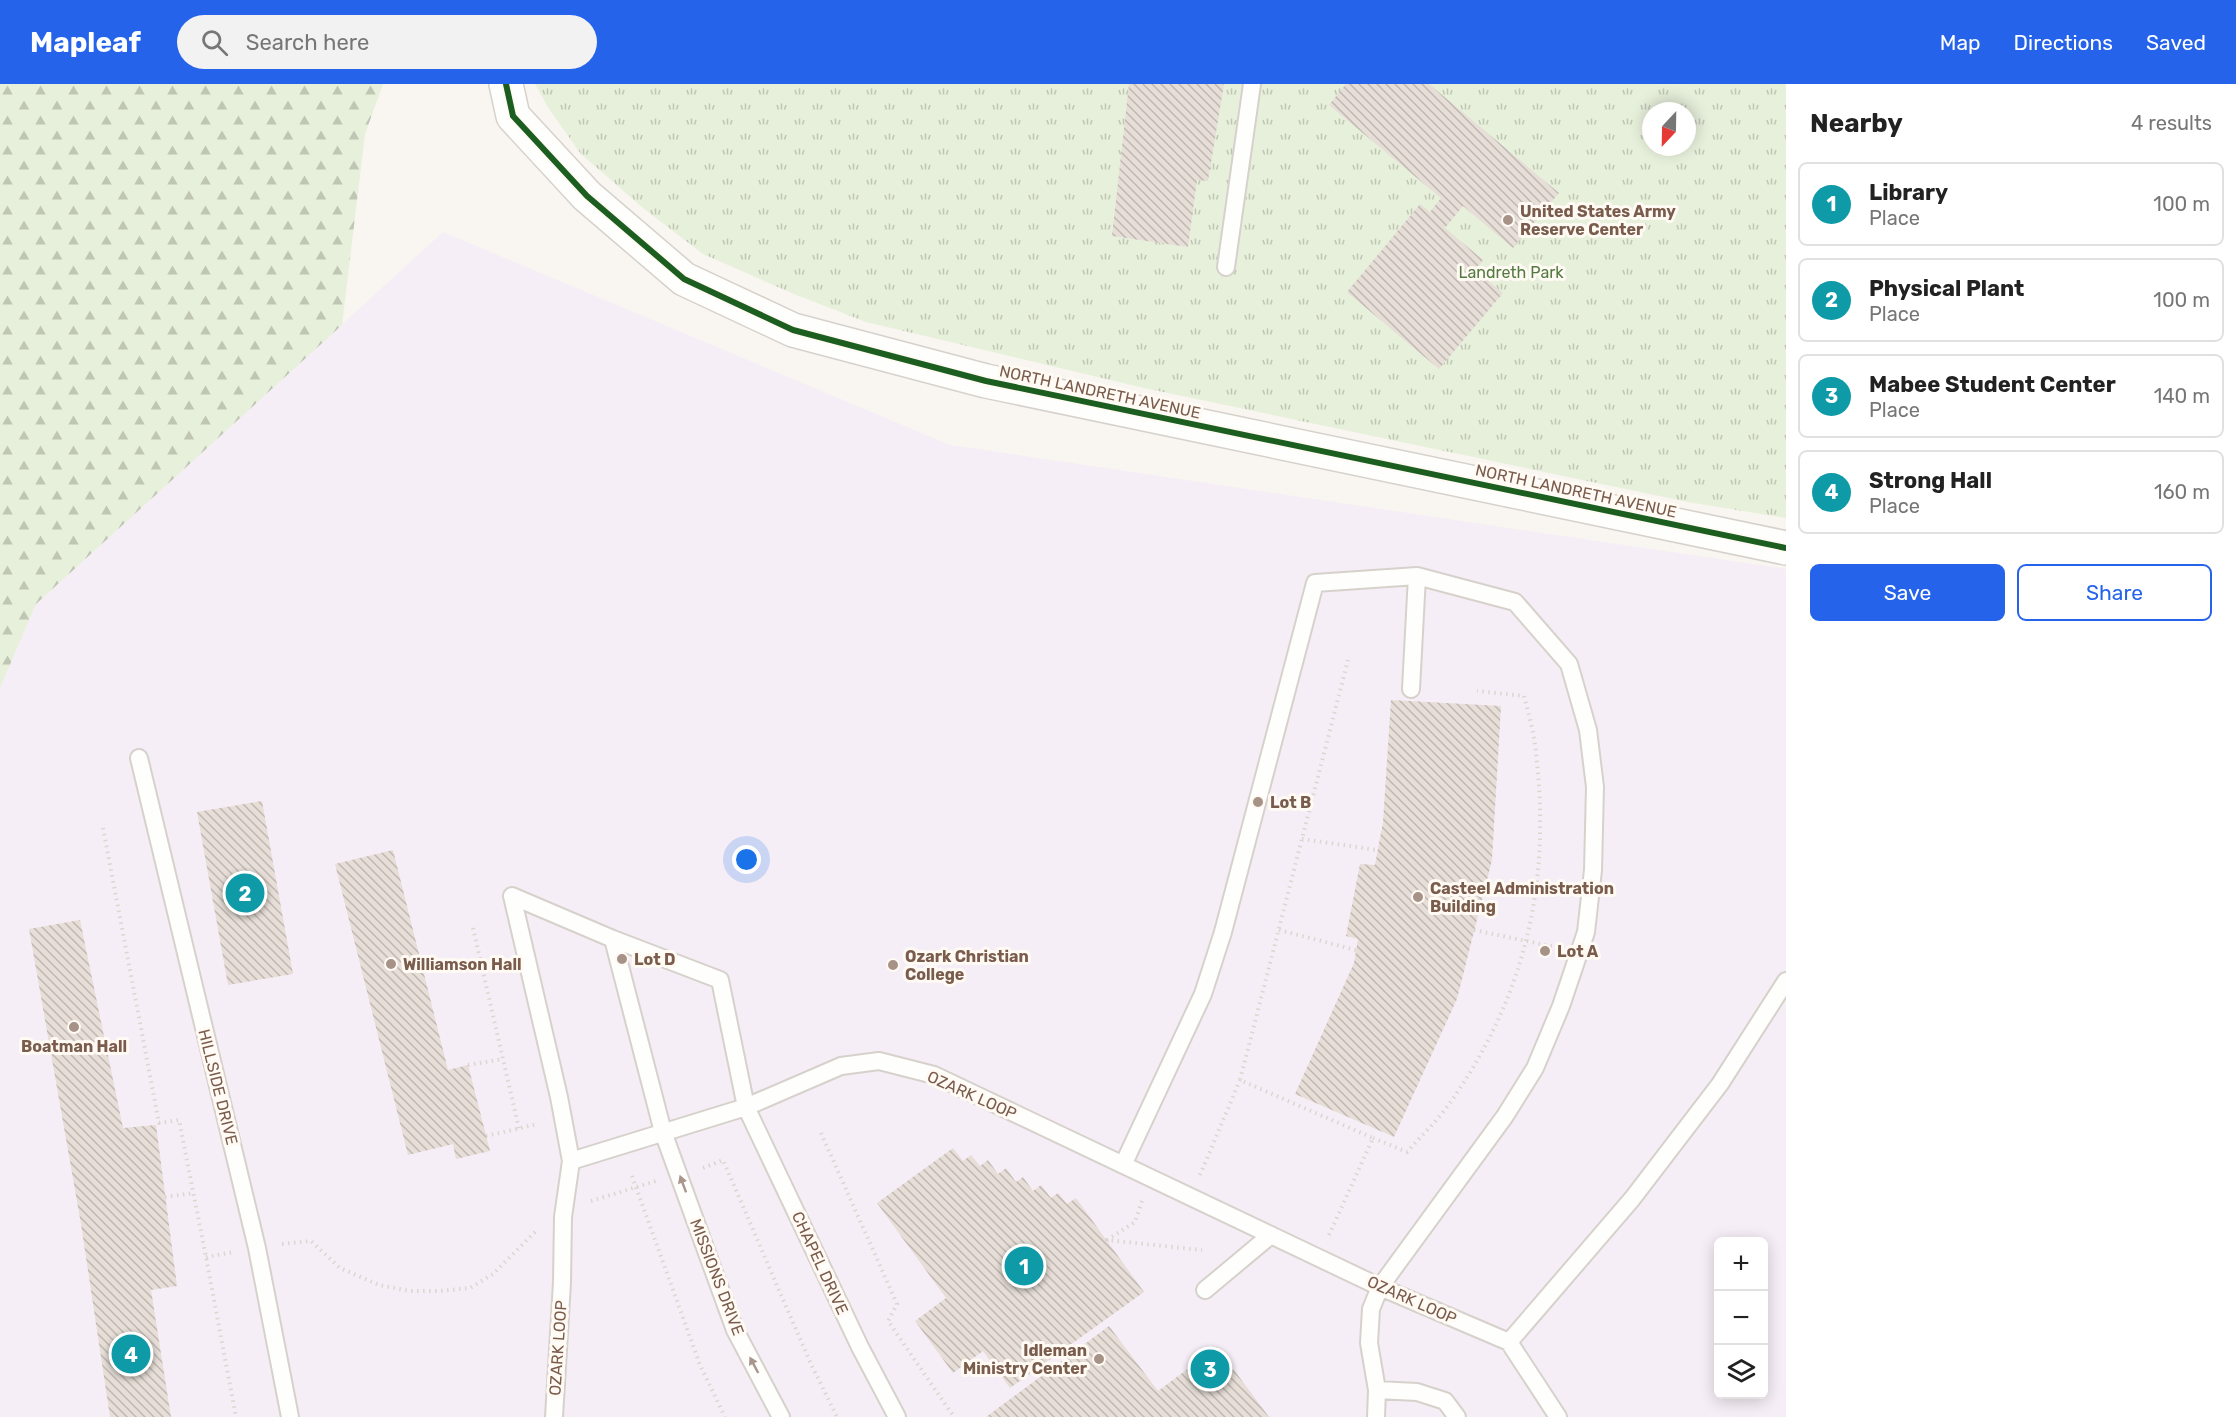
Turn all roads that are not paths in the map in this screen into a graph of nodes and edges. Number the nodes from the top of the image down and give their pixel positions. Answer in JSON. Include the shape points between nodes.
{"nodes":[{"id":1,"x":506,"y":84,"type":"edge"},
{"id":2,"x":1252,"y":84,"type":"edge"},
{"id":3,"x":1226,"y":267,"type":"dead end"},
{"id":4,"x":1786,"y":548,"type":"edge"},
{"id":5,"x":1417,"y":576,"type":"junction"},
{"id":6,"x":1411,"y":689,"type":"dead end"},
{"id":7,"x":139,"y":758,"type":"dead end"},
{"id":8,"x":613,"y":939,"type":"junction"},
{"id":9,"x":1786,"y":981,"type":"edge"},
{"id":10,"x":746,"y":1107,"type":"junction"},
{"id":11,"x":663,"y":1132,"type":"junction"},
{"id":12,"x":571,"y":1161,"type":"junction"},
{"id":13,"x":1123,"y":1165,"type":"junction"},
{"id":14,"x":1271,"y":1235,"type":"junction"},
{"id":15,"x":1380,"y":1287,"type":"junction"},
{"id":16,"x":1205,"y":1290,"type":"dead end"},
{"id":17,"x":1509,"y":1342,"type":"junction"},
{"id":18,"x":1377,"y":1390,"type":"junction"},
{"id":19,"x":290,"y":1417,"type":"edge"},
{"id":20,"x":554,"y":1417,"type":"edge"},
{"id":21,"x":781,"y":1417,"type":"edge"},
{"id":22,"x":897,"y":1417,"type":"edge"},
{"id":23,"x":1376,"y":1417,"type":"edge"},
{"id":24,"x":1457,"y":1417,"type":"edge"},
{"id":25,"x":1558,"y":1417,"type":"edge"}],
"edges":[{"from":1,"to":4,"type":"street","name":"NORTH LANDRETH AVENUE","via":[[513,116],[587,196],[684,279],[793,330],[986,381]]},
{"from":2,"to":3,"type":"lane"},
{"from":5,"to":6,"type":"lane"},
{"from":5,"to":13,"type":"lane","via":[[1315,583],[1203,994]]},
{"from":5,"to":15,"type":"lane","via":[[1515,602],[1569,664],[1588,730],[1595,787],[1593,870],[1586,932],[1535,1068],[1505,1116]]},
{"from":7,"to":19,"type":"lane","name":"HILLSIDE DRIVE","via":[[257,1248]]},
{"from":8,"to":10,"type":"lane","name":"CHAPEL DRIVE","via":[[720,980]]},
{"from":8,"to":11,"type":"lane","name":"MISSIONS DRIVE"},
{"from":8,"to":12,"type":"lane","via":[[512,896]]},
{"from":9,"to":17,"type":"lane","via":[[1707,1102],[1632,1198]]},
{"from":10,"to":11,"type":"lane","name":"OZARK LOOP"},
{"from":10,"to":13,"type":"lane","name":"OZARK LOOP","via":[[841,1066],[879,1061],[934,1075]]},
{"from":10,"to":22,"type":"lane","name":"CHAPEL DRIVE"},
{"from":11,"to":12,"type":"lane","name":"OZARK LOOP"},
{"from":21,"to":11,"type":"lane","name":"MISSIONS DRIVE","one_way":true,"via":[[735,1330]]},
{"from":12,"to":20,"type":"lane","name":"OZARK LOOP","via":[[563,1217]]},
{"from":13,"to":14,"type":"lane","name":"OZARK LOOP"},
{"from":14,"to":15,"type":"lane","name":"OZARK LOOP"},
{"from":14,"to":16,"type":"lane"},
{"from":15,"to":17,"type":"lane","name":"OZARK LOOP"},
{"from":15,"to":18,"type":"lane","via":[[1371,1309],[1369,1343]]},
{"from":17,"to":25,"type":"lane"},
{"from":18,"to":23,"type":"lane"},
{"from":18,"to":24,"type":"lane","via":[[1417,1392],[1445,1401]]}]}
